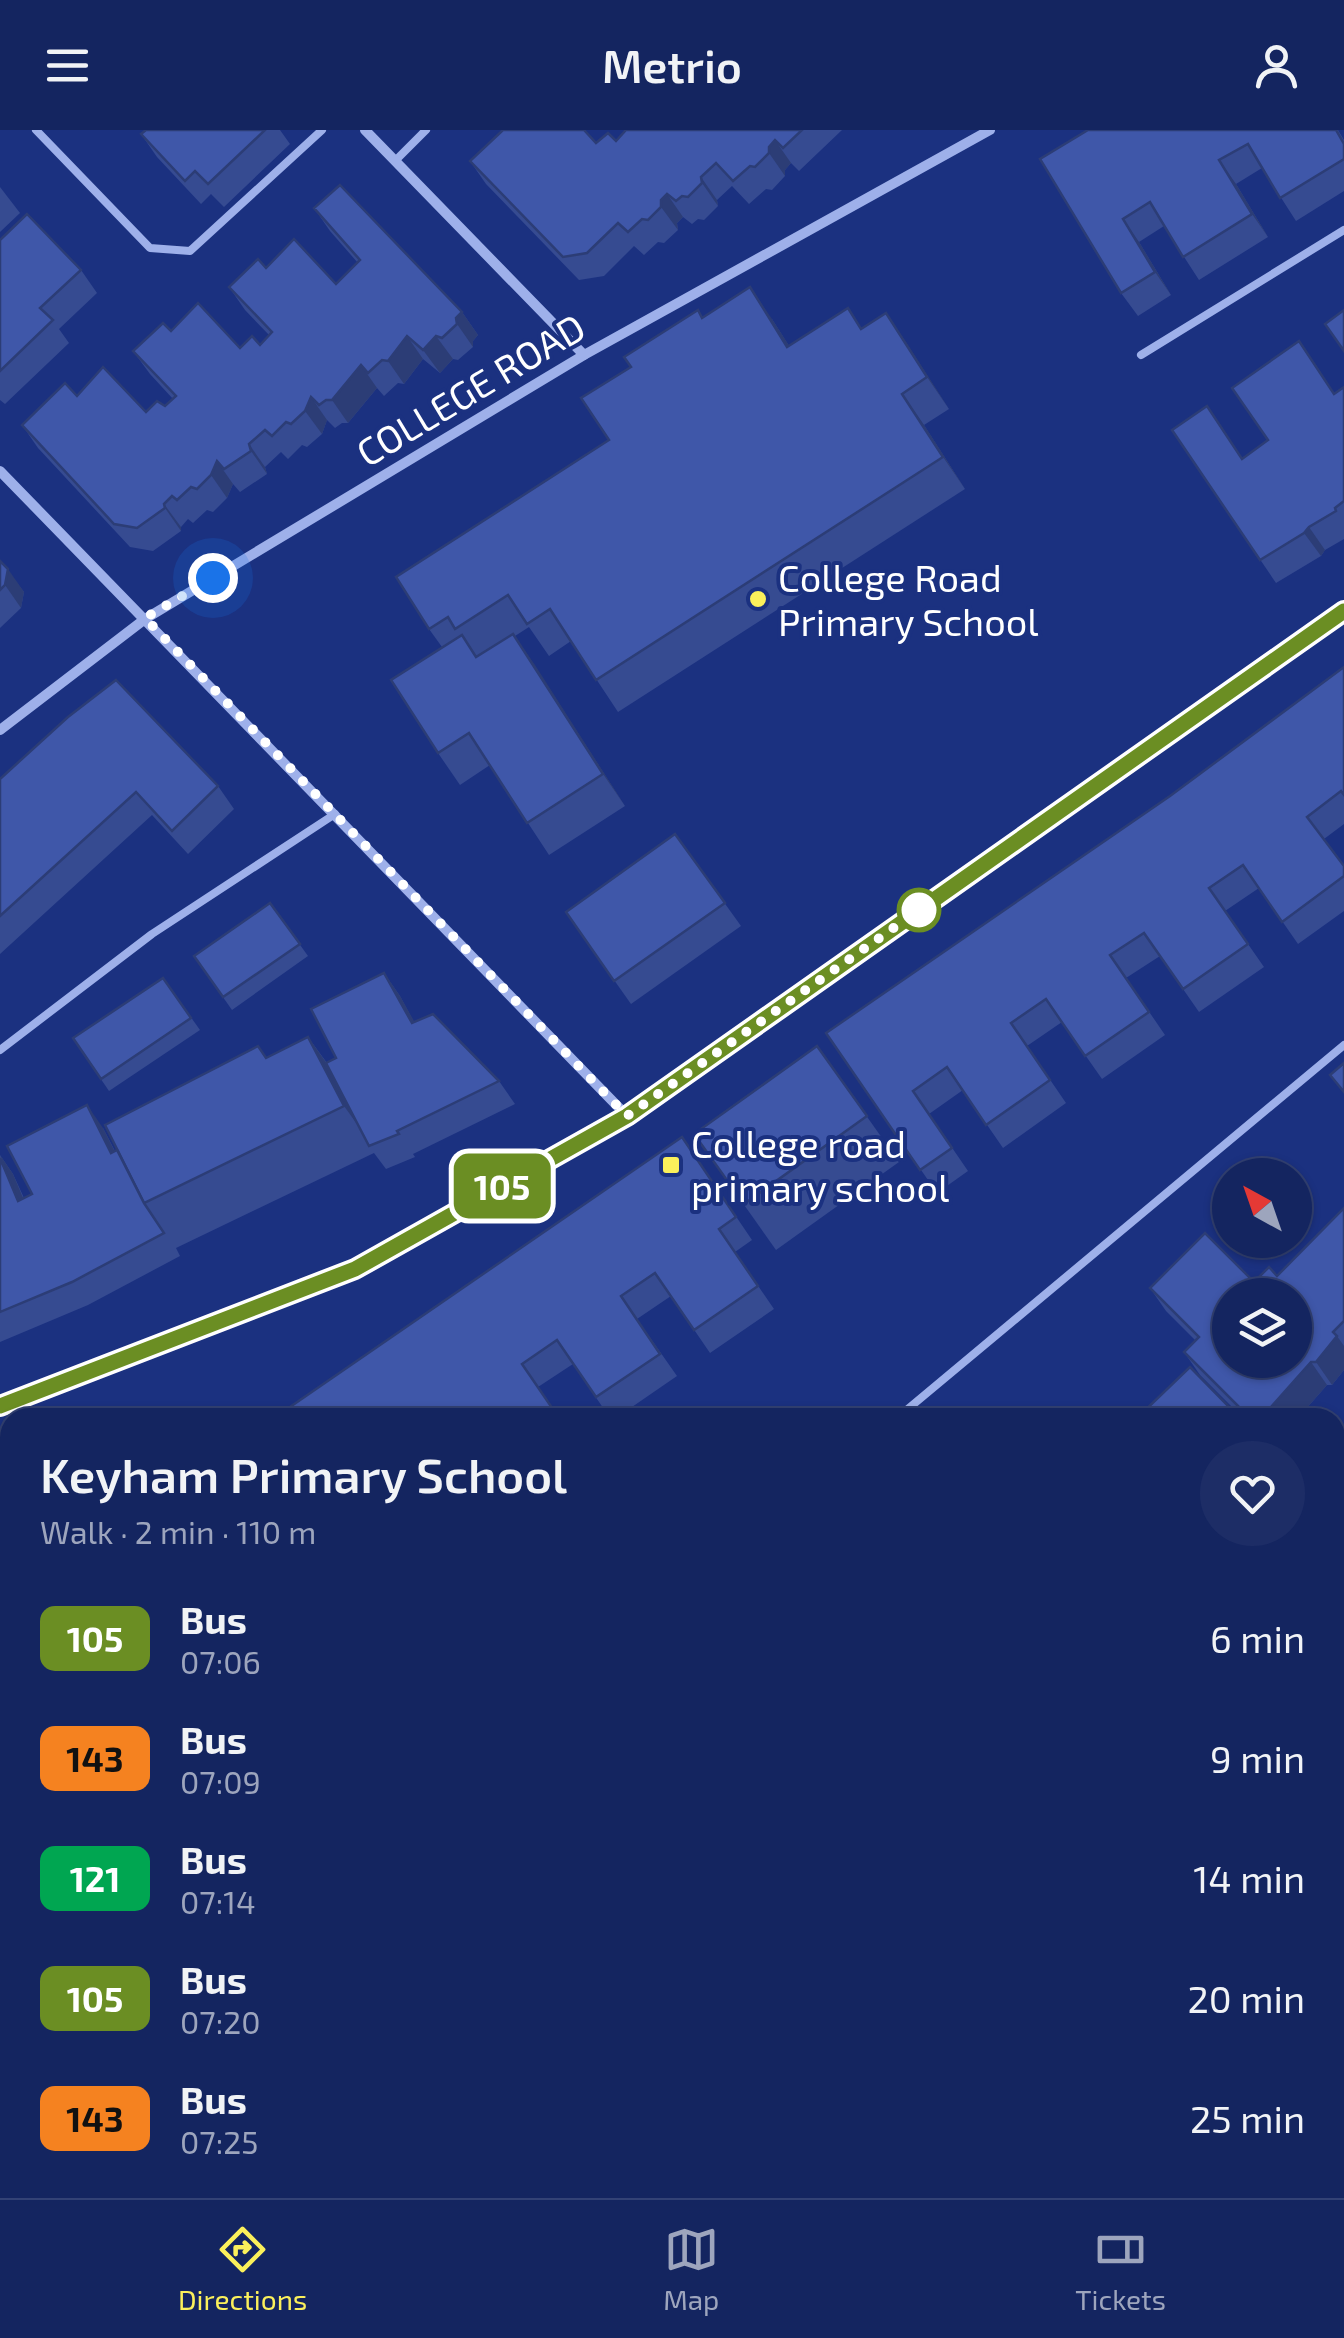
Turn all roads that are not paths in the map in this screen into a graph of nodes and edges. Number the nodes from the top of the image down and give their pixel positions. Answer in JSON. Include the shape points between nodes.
{"nodes":[{"id":1,"x":36,"y":130,"type":"edge"},
{"id":2,"x":322,"y":130,"type":"edge"},
{"id":3,"x":365,"y":130,"type":"edge"},
{"id":4,"x":426,"y":130,"type":"edge"},
{"id":5,"x":990,"y":130,"type":"edge"},
{"id":6,"x":394,"y":161,"type":"junction"},
{"id":7,"x":1344,"y":230,"type":"edge"},
{"id":8,"x":584,"y":355,"type":"junction"},
{"id":9,"x":1141,"y":356,"type":"dead end"},
{"id":10,"x":0,"y":471,"type":"edge"},
{"id":11,"x":1344,"y":611,"type":"edge"},
{"id":12,"x":145,"y":618,"type":"junction"},
{"id":13,"x":0,"y":730,"type":"edge"},
{"id":14,"x":335,"y":814,"type":"junction"},
{"id":15,"x":1344,"y":1044,"type":"edge"},
{"id":16,"x":0,"y":1050,"type":"edge"},
{"id":17,"x":627,"y":1116,"type":"junction"},
{"id":18,"x":0,"y":1406,"type":"edge"},
{"id":19,"x":909,"y":1408,"type":"edge"}],
"edges":[{"from":1,"to":2,"type":"lane","via":[[150,248],[190,250]]},
{"from":3,"to":6,"type":"street"},
{"from":4,"to":6,"type":"lane"},
{"from":5,"to":8,"type":"street","name":"COLLEGE ROAD"},
{"from":6,"to":8,"type":"street"},
{"from":7,"to":9,"type":"lane"},
{"from":8,"to":12,"type":"street","name":"COLLEGE ROAD"},
{"from":10,"to":12,"type":"street"},
{"from":11,"to":17,"type":"street"},
{"from":12,"to":13,"type":"street","name":"COLLEGE ROAD"},
{"from":12,"to":14,"type":"street"},
{"from":14,"to":16,"type":"lane","via":[[152,934]]},
{"from":14,"to":17,"type":"street"},
{"from":15,"to":19,"type":"lane"},
{"from":17,"to":18,"type":"street","via":[[355,1269]]}]}
